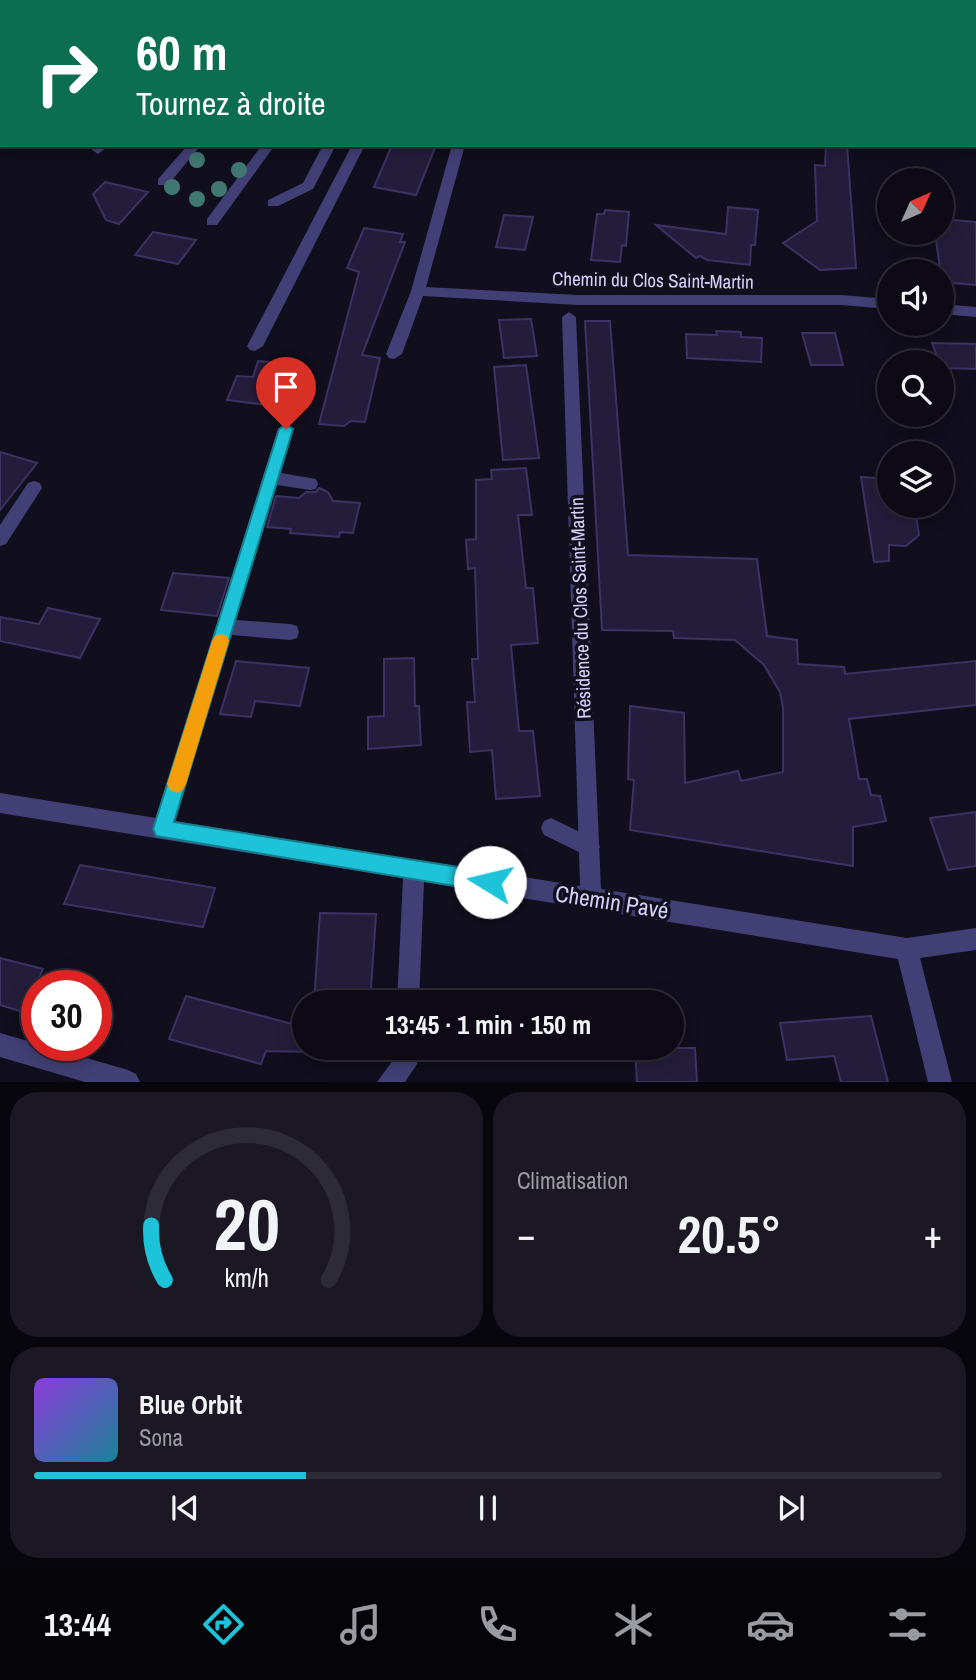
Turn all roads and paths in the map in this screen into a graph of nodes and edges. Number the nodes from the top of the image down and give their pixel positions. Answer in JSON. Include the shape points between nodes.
{"nodes":[{"id":1,"x":193,"y":147,"type":"edge"},
{"id":2,"x":268,"y":147,"type":"edge"},
{"id":3,"x":329,"y":147,"type":"edge"},
{"id":4,"x":358,"y":147,"type":"edge"},
{"id":5,"x":458,"y":147,"type":"edge"},
{"id":6,"x":163,"y":183,"type":"dead end"},
{"id":7,"x":273,"y":203,"type":"dead end"},
{"id":8,"x":212,"y":222,"type":"dead end"},
{"id":9,"x":418,"y":291,"type":"junction"},
{"id":10,"x":877,"y":303,"type":"edge"},
{"id":11,"x":954,"y":310,"type":"edge"},
{"id":12,"x":976,"y":312,"type":"edge"},
{"id":13,"x":569,"y":317,"type":"dead end"},
{"id":14,"x":255,"y":346,"type":"dead end"},
{"id":15,"x":394,"y":354,"type":"dead end"},
{"id":16,"x":286,"y":429,"type":"dead end"},
{"id":17,"x":271,"y":478,"type":"junction"},
{"id":18,"x":310,"y":484,"type":"dead end"},
{"id":19,"x":34,"y":488,"type":"dead end"},
{"id":20,"x":0,"y":539,"type":"edge"},
{"id":21,"x":225,"y":626,"type":"junction"},
{"id":22,"x":290,"y":632,"type":"dead end"},
{"id":23,"x":0,"y":803,"type":"edge"},
{"id":24,"x":551,"y":828,"type":"dead end"},
{"id":25,"x":163,"y":829,"type":"junction"},
{"id":26,"x":589,"y":847,"type":"junction"},
{"id":27,"x":414,"y":870,"type":"junction"},
{"id":28,"x":591,"y":898,"type":"junction"},
{"id":29,"x":976,"y":939,"type":"edge"},
{"id":30,"x":907,"y":949,"type":"junction"},
{"id":31,"x":409,"y":990,"type":"edge"},
{"id":32,"x":0,"y":1045,"type":"edge"},
{"id":33,"x":405,"y":1060,"type":"edge"},
{"id":34,"x":128,"y":1082,"type":"edge"},
{"id":35,"x":389,"y":1082,"type":"edge"},
{"id":36,"x":940,"y":1082,"type":"edge"}],
"edges":[{"from":1,"to":6,"type":"street"},
{"from":2,"to":8,"type":"street"},
{"from":3,"to":7,"type":"street","via":[[308,186]]},
{"from":4,"to":14,"type":"street"},
{"from":5,"to":9,"type":"street"},
{"from":9,"to":10,"type":"street","name":"Chemin du Clos Saint-Martin","via":[[576,300]]},
{"from":9,"to":15,"type":"street"},
{"from":11,"to":12,"type":"street"},
{"from":13,"to":26,"type":"street","name":"Résidence du Clos Saint-Martin"},
{"from":16,"to":17,"type":"street"},
{"from":17,"to":18,"type":"street"},
{"from":17,"to":21,"type":"street"},
{"from":19,"to":20,"type":"street"},
{"from":21,"to":22,"type":"street"},
{"from":21,"to":25,"type":"street"},
{"from":23,"to":25,"type":"street","name":"Chemin Pavé"},
{"from":24,"to":26,"type":"street"},
{"from":25,"to":27,"type":"street","name":"Chemin Pavé"},
{"from":26,"to":28,"type":"street","name":"Résidence du Clos Saint-Martin"},
{"from":27,"to":28,"type":"street","name":"Chemin Pavé"},
{"from":27,"to":31,"type":"street"},
{"from":28,"to":30,"type":"street","name":"Chemin Pavé"},
{"from":29,"to":30,"type":"street","name":"Chemin Pavé"},
{"from":30,"to":36,"type":"street"},
{"from":32,"to":34,"type":"street"},
{"from":33,"to":35,"type":"street"}]}
